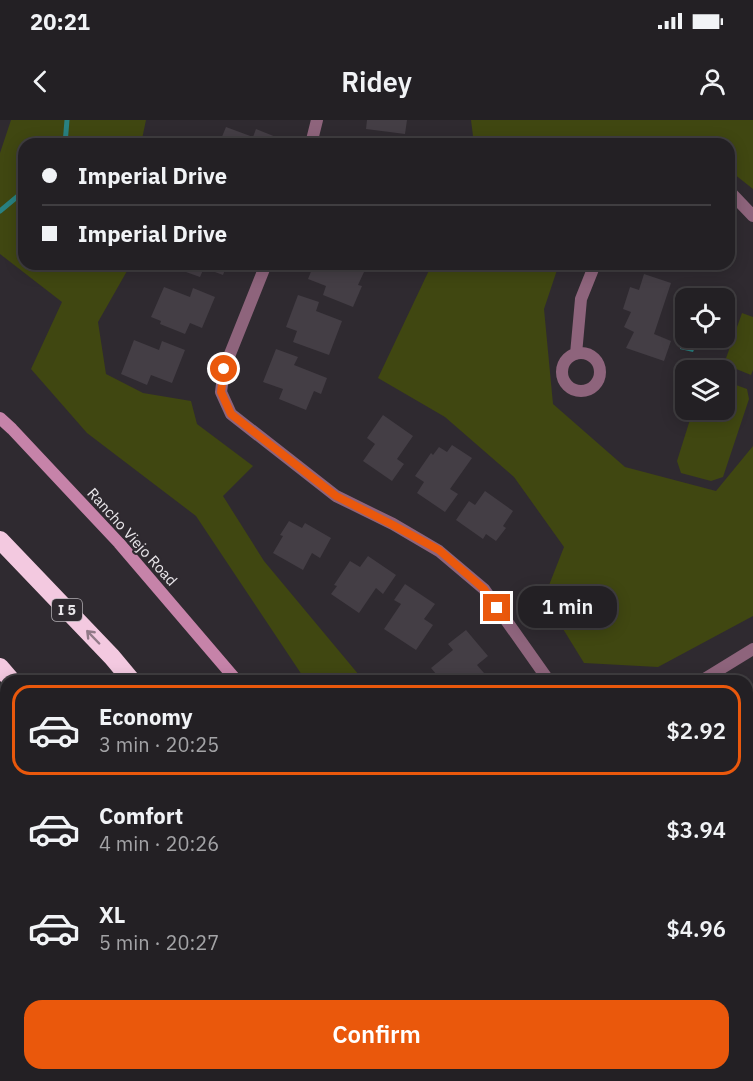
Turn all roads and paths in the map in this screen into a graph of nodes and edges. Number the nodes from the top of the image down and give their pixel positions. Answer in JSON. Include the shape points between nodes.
{"nodes":[{"id":1,"x":317,"y":120,"type":"edge"},
{"id":2,"x":312,"y":138,"type":"edge"},
{"id":3,"x":735,"y":197,"type":"edge"},
{"id":4,"x":753,"y":216,"type":"edge"},
{"id":5,"x":264,"y":270,"type":"edge"},
{"id":6,"x":592,"y":270,"type":"edge"},
{"id":7,"x":576,"y":354,"type":"dead end"},
{"id":8,"x":0,"y":418,"type":"edge"},
{"id":9,"x":0,"y":540,"type":"edge"},
{"id":10,"x":753,"y":649,"type":"edge"},
{"id":11,"x":127,"y":675,"type":"edge"},
{"id":12,"x":232,"y":675,"type":"edge"},
{"id":13,"x":545,"y":675,"type":"edge"},
{"id":14,"x":711,"y":675,"type":"edge"}],
"edges":[{"from":1,"to":2,"type":"street"},
{"from":3,"to":4,"type":"street"},
{"from":5,"to":13,"type":"street","via":[[224,369],[221,392],[231,414],[336,496],[439,550],[484,589]]},
{"from":6,"to":7,"type":"street","via":[[580,298]]},
{"from":8,"to":12,"type":"main road","name":"Rancho Viejo Road","via":[[119,543]]},
{"from":11,"to":9,"type":"highway","number":"I 5","one_way":true},
{"from":10,"to":14,"type":"street"}]}
